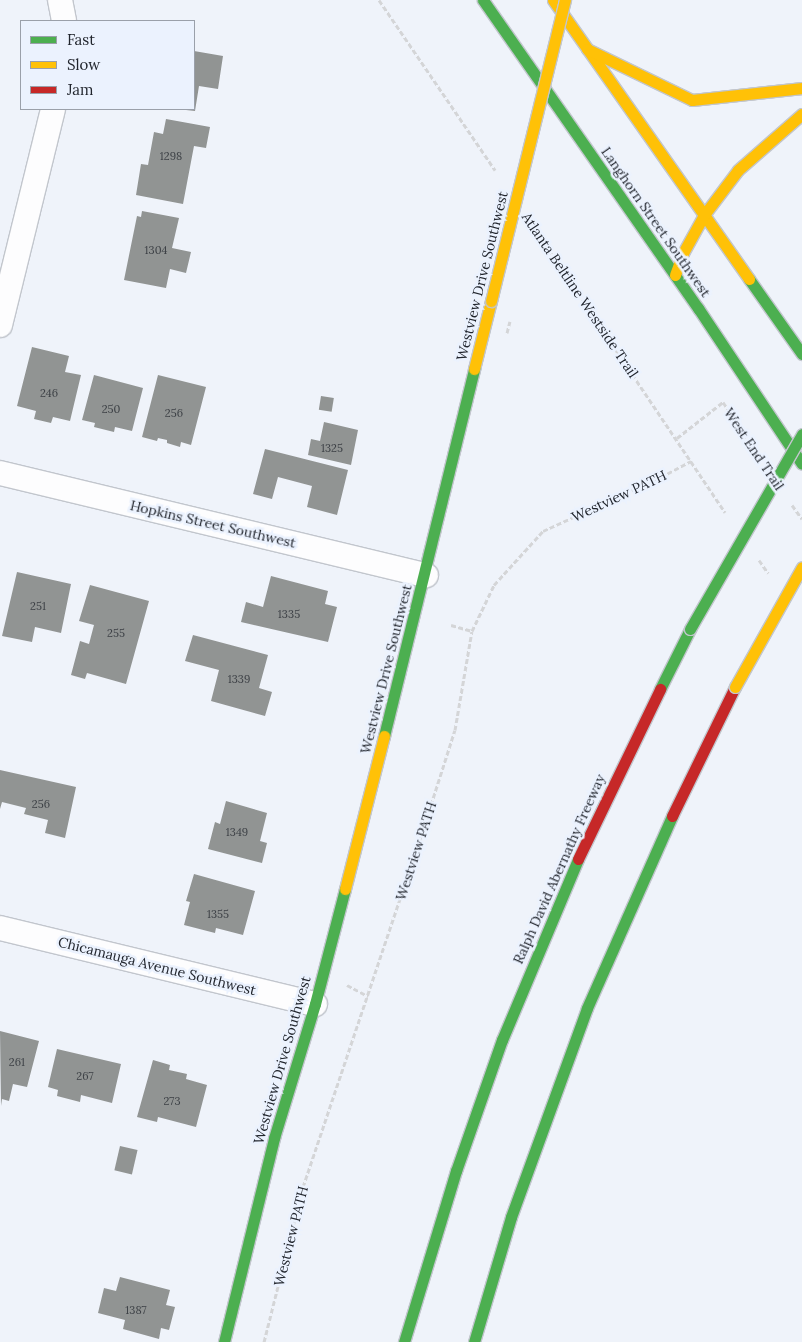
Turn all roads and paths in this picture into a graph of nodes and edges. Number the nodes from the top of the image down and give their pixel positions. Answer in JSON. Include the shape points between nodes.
{"nodes":[{"id":1,"x":60,"y":0,"type":"edge"},
{"id":2,"x":380,"y":0,"type":"edge"},
{"id":3,"x":483,"y":0,"type":"edge"},
{"id":4,"x":553,"y":0,"type":"edge"},
{"id":5,"x":565,"y":0,"type":"edge"},
{"id":6,"x":64,"y":20,"type":"edge"},
{"id":7,"x":587,"y":49,"type":"junction"},
{"id":8,"x":802,"y":88,"type":"edge"},
{"id":9,"x":53,"y":110,"type":"edge"},
{"id":10,"x":802,"y":114,"type":"edge"},
{"id":11,"x":497,"y":174,"type":"dead end"},
{"id":12,"x":704,"y":215,"type":"junction"},
{"id":13,"x":531,"y":223,"type":"dead end"},
{"id":14,"x":675,"y":276,"type":"junction"},
{"id":15,"x":0,"y":325,"type":"edge"},
{"id":16,"x":802,"y":354,"type":"edge"},
{"id":17,"x":802,"y":434,"type":"edge"},
{"id":18,"x":677,"y":438,"type":"junction"},
{"id":19,"x":760,"y":457,"type":"dead end"},
{"id":20,"x":690,"y":461,"type":"junction"},
{"id":21,"x":802,"y":464,"type":"edge"},
{"id":22,"x":0,"y":474,"type":"edge"},
{"id":23,"x":791,"y":503,"type":"dead end"},
{"id":24,"x":729,"y":517,"type":"dead end"},
{"id":25,"x":802,"y":519,"type":"edge"},
{"id":26,"x":757,"y":557,"type":"dead end"},
{"id":27,"x":762,"y":565,"type":"dead end"},
{"id":28,"x":802,"y":567,"type":"edge"},
{"id":29,"x":426,"y":575,"type":"junction"},
{"id":30,"x":451,"y":624,"type":"dead end"},
{"id":31,"x":472,"y":631,"type":"junction"},
{"id":32,"x":0,"y":928,"type":"edge"},
{"id":33,"x":355,"y":990,"type":"dead end"},
{"id":34,"x":368,"y":996,"type":"junction"},
{"id":35,"x":315,"y":1004,"type":"junction"},
{"id":36,"x":224,"y":1342,"type":"edge"},
{"id":37,"x":264,"y":1342,"type":"edge"},
{"id":38,"x":404,"y":1342,"type":"edge"},
{"id":39,"x":474,"y":1342,"type":"edge"}],
"edges":[{"from":1,"to":6,"type":"street"},
{"from":2,"to":11,"type":"path"},
{"from":3,"to":14,"type":"main road","name":"Langhorn Street Southwest"},
{"from":4,"to":7,"type":"main road"},
{"from":5,"to":29,"type":"main road","name":"Westview Drive Southwest","bridge":true},
{"from":7,"to":8,"type":"main road","via":[[692,100]]},
{"from":7,"to":12,"type":"main road"},
{"from":9,"to":15,"type":"street"},
{"from":10,"to":12,"type":"main road","via":[[738,170]]},
{"from":12,"to":14,"type":"main road","via":[[686,246]]},
{"from":12,"to":16,"type":"main road"},
{"from":13,"to":18,"type":"path","name":"Atlanta Beltline Westside Trail"},
{"from":14,"to":21,"type":"main road","name":"Langhorn Street Southwest"},
{"from":17,"to":38,"type":"main road","name":"Ralph David Abernathy Freeway","bridge":true,"via":[[690,629],[559,900],[506,1032],[456,1171]]},
{"from":18,"to":19,"type":"path","name":"West End Trail","via":[[723,402]]},
{"from":18,"to":20,"type":"path","name":"Atlanta Beltline Westside Trail"},
{"from":20,"to":24,"type":"path","name":"Atlanta Beltline Westside Trail"},
{"from":20,"to":31,"type":"path","name":"Westview PATH","via":[[543,531],[494,584]]},
{"from":22,"to":29,"type":"street","name":"Hopkins Street Southwest"},
{"from":23,"to":25,"type":"path","name":"West End Trail"},
{"from":26,"to":27,"type":"path"},
{"from":28,"to":39,"type":"main road","bridge":true,"via":[[735,687],[663,834],[587,1008],[511,1217]]},
{"from":29,"to":35,"type":"main road","name":"Westview Drive Southwest"},
{"from":30,"to":31,"type":"path"},
{"from":31,"to":34,"type":"path","name":"Westview PATH","via":[[455,730]]},
{"from":32,"to":35,"type":"street","name":"Chicamauga Avenue Southwest"},
{"from":33,"to":34,"type":"path"},
{"from":34,"to":37,"type":"path","name":"Westview PATH","via":[[303,1187]]},
{"from":35,"to":36,"type":"main road","name":"Westview Drive Southwest","via":[[274,1138]]}]}
